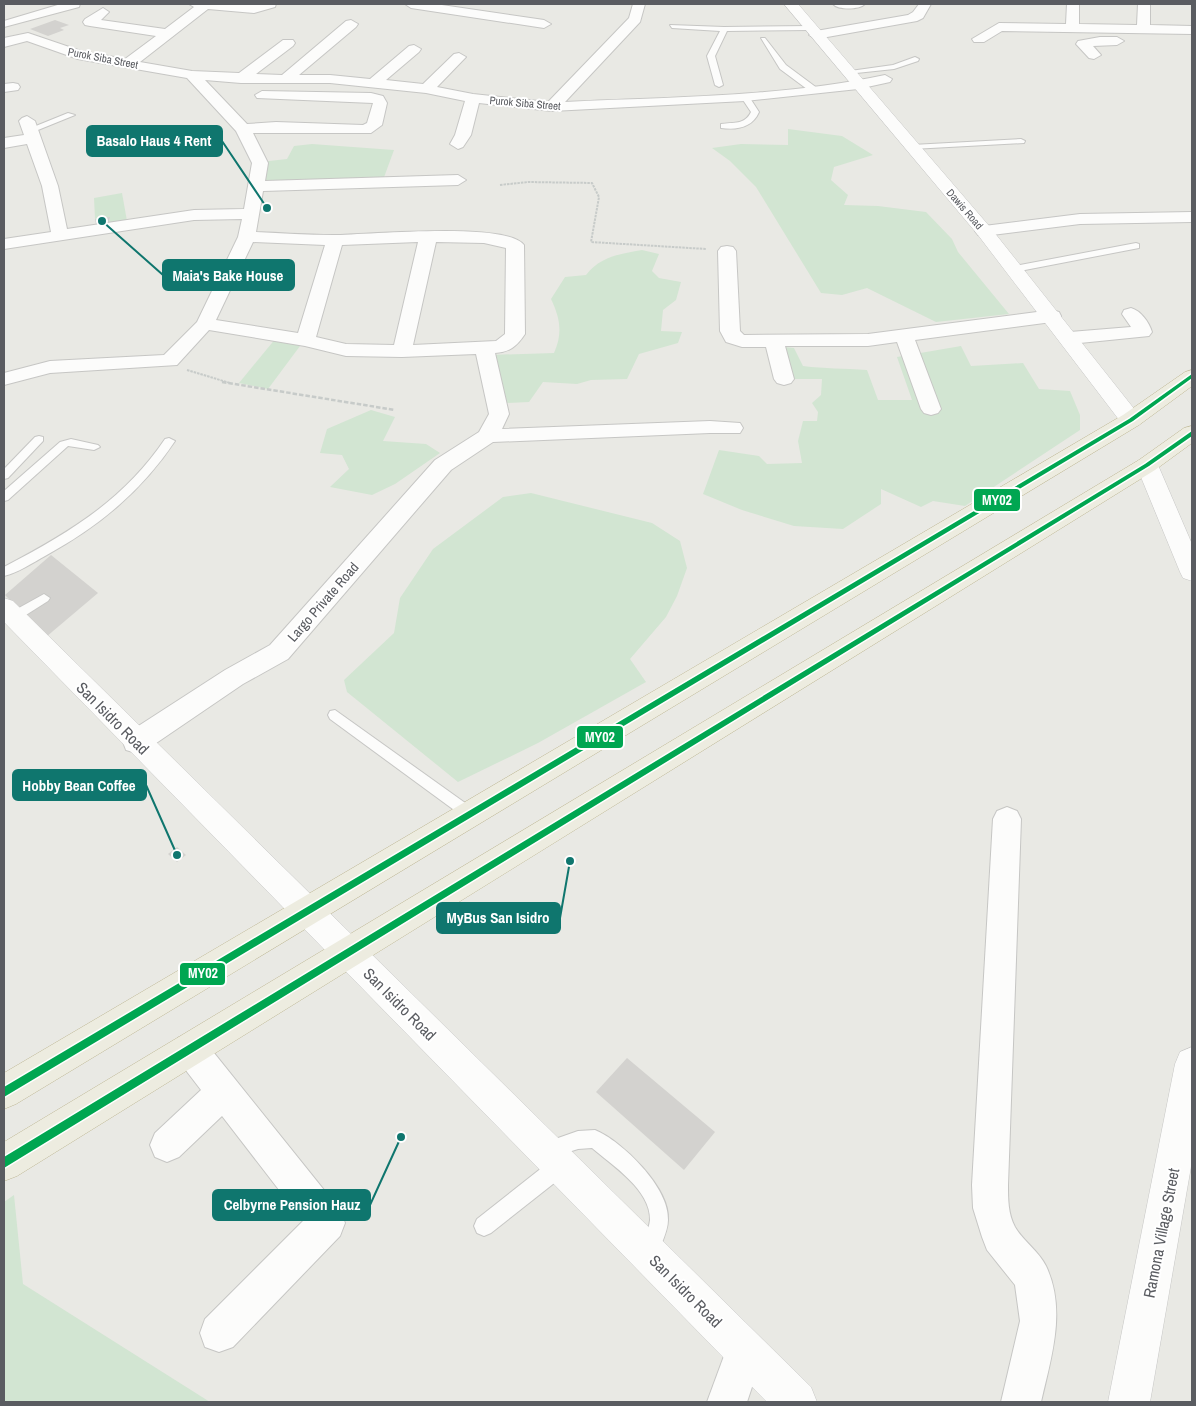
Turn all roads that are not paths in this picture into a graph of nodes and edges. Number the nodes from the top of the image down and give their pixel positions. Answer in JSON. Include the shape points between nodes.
{"nodes":[{"id":1,"x":74,"y":4,"type":"edge"},
{"id":2,"x":200,"y":4,"type":"edge"},
{"id":3,"x":270,"y":4,"type":"edge"},
{"id":4,"x":411,"y":4,"type":"edge"},
{"id":5,"x":639,"y":4,"type":"edge"},
{"id":6,"x":791,"y":4,"type":"edge"},
{"id":7,"x":839,"y":4,"type":"edge"},
{"id":8,"x":859,"y":4,"type":"edge"},
{"id":9,"x":925,"y":4,"type":"edge"},
{"id":10,"x":1073,"y":4,"type":"edge"},
{"id":11,"x":1144,"y":4,"type":"edge"},
{"id":12,"x":103,"y":12,"type":"dead end"},
{"id":13,"x":998,"y":12,"type":"dead end"},
{"id":14,"x":5,"y":23,"type":"edge"},
{"id":15,"x":350,"y":24,"type":"dead end"},
{"id":16,"x":544,"y":24,"type":"dead end"},
{"id":17,"x":672,"y":26,"type":"dead end"},
{"id":18,"x":999,"y":26,"type":"junction"},
{"id":19,"x":1072,"y":28,"type":"junction"},
{"id":20,"x":724,"y":29,"type":"junction"},
{"id":21,"x":1144,"y":29,"type":"junction"},
{"id":22,"x":1192,"y":30,"type":"edge"},
{"id":23,"x":813,"y":32,"type":"junction"},
{"id":24,"x":168,"y":34,"type":"junction"},
{"id":25,"x":763,"y":39,"type":"dead end"},
{"id":26,"x":979,"y":39,"type":"dead end"},
{"id":27,"x":10,"y":40,"type":"edge"},
{"id":28,"x":288,"y":43,"type":"dead end"},
{"id":29,"x":1173,"y":43,"type":"dead end"},
{"id":30,"x":414,"y":50,"type":"dead end"},
{"id":31,"x":1094,"y":56,"type":"dead end"},
{"id":32,"x":459,"y":57,"type":"dead end"},
{"id":33,"x":915,"y":59,"type":"dead end"},
{"id":34,"x":129,"y":63,"type":"junction"},
{"id":35,"x":192,"y":75,"type":"junction"},
{"id":36,"x":287,"y":78,"type":"junction"},
{"id":37,"x":852,"y":78,"type":"junction"},
{"id":38,"x":241,"y":79,"type":"junction"},
{"id":39,"x":885,"y":79,"type":"dead end"},
{"id":40,"x":373,"y":84,"type":"junction"},
{"id":41,"x":719,"y":85,"type":"dead end"},
{"id":42,"x":426,"y":89,"type":"junction"},
{"id":43,"x":814,"y":90,"type":"junction"},
{"id":44,"x":209,"y":94,"type":"junction"},
{"id":45,"x":228,"y":94,"type":"dead end"},
{"id":46,"x":247,"y":95,"type":"dead end"},
{"id":47,"x":473,"y":98,"type":"junction"},
{"id":48,"x":745,"y":98,"type":"junction"},
{"id":49,"x":552,"y":107,"type":"junction"},
{"id":50,"x":71,"y":115,"type":"dead end"},
{"id":51,"x":724,"y":126,"type":"dead end"},
{"id":52,"x":243,"y":129,"type":"junction"},
{"id":53,"x":30,"y":130,"type":"junction"},
{"id":54,"x":1021,"y":141,"type":"dead end"},
{"id":55,"x":4,"y":143,"type":"edge"},
{"id":56,"x":458,"y":144,"type":"dead end"},
{"id":57,"x":912,"y":147,"type":"junction"},
{"id":58,"x":458,"y":180,"type":"dead end"},
{"id":59,"x":256,"y":186,"type":"junction"},
{"id":60,"x":249,"y":214,"type":"junction"},
{"id":61,"x":1192,"y":216,"type":"edge"},
{"id":62,"x":984,"y":231,"type":"junction"},
{"id":63,"x":60,"y":236,"type":"junction"},
{"id":64,"x":246,"y":237,"type":"junction"},
{"id":65,"x":428,"y":237,"type":"junction"},
{"id":66,"x":334,"y":240,"type":"junction"},
{"id":67,"x":4,"y":244,"type":"edge"},
{"id":68,"x":1136,"y":246,"type":"dead end"},
{"id":69,"x":727,"y":251,"type":"road end"},
{"id":70,"x":1015,"y":269,"type":"junction"},
{"id":71,"x":1131,"y":314,"type":"dead end"},
{"id":72,"x":1052,"y":316,"type":"junction"},
{"id":73,"x":205,"y":324,"type":"junction"},
{"id":74,"x":904,"y":335,"type":"junction"},
{"id":75,"x":1070,"y":338,"type":"junction"},
{"id":76,"x":305,"y":340,"type":"junction"},
{"id":77,"x":774,"y":341,"type":"junction"},
{"id":78,"x":484,"y":347,"type":"junction"},
{"id":79,"x":402,"y":351,"type":"junction"},
{"id":80,"x":1192,"y":376,"type":"edge"},
{"id":81,"x":4,"y":379,"type":"edge"},
{"id":82,"x":784,"y":379,"type":"dead end"},
{"id":83,"x":931,"y":409,"type":"dead end"},
{"id":84,"x":1131,"y":420,"type":"junction"},
{"id":85,"x":733,"y":428,"type":"dead end"},
{"id":86,"x":1192,"y":433,"type":"edge"},
{"id":87,"x":488,"y":436,"type":"junction"},
{"id":88,"x":39,"y":439,"type":"dead end"},
{"id":89,"x":169,"y":441,"type":"dead end"},
{"id":90,"x":94,"y":447,"type":"dead end"},
{"id":91,"x":1147,"y":465,"type":"junction"},
{"id":92,"x":4,"y":475,"type":"edge"},
{"id":93,"x":4,"y":497,"type":"edge"},
{"id":94,"x":4,"y":572,"type":"edge"},
{"id":95,"x":1192,"y":572,"type":"edge"},
{"id":96,"x":44,"y":598,"type":"dead end"},
{"id":97,"x":8,"y":612,"type":"edge"},
{"id":98,"x":335,"y":715,"type":"dead end"},
{"id":99,"x":136,"y":742,"type":"junction"},
{"id":100,"x":470,"y":814,"type":"junction"},
{"id":101,"x":1007,"y":818,"type":"dead end"},
{"id":102,"x":307,"y":912,"type":"junction"},
{"id":103,"x":349,"y":953,"type":"junction"},
{"id":104,"x":190,"y":1049,"type":"junction"},
{"id":105,"x":1192,"y":1064,"type":"edge"},
{"id":106,"x":4,"y":1092,"type":"edge"},
{"id":107,"x":224,"y":1092,"type":"junction"},
{"id":108,"x":167,"y":1144,"type":"dead end"},
{"id":109,"x":1184,"y":1157,"type":"edge"},
{"id":110,"x":553,"y":1158,"type":"junction"},
{"id":111,"x":4,"y":1163,"type":"edge"},
{"id":112,"x":484,"y":1226,"type":"dead end"},
{"id":113,"x":648,"y":1254,"type":"junction"},
{"id":114,"x":219,"y":1333,"type":"dead end"},
{"id":115,"x":745,"y":1351,"type":"junction"},
{"id":116,"x":727,"y":1402,"type":"edge"},
{"id":117,"x":796,"y":1402,"type":"edge"},
{"id":118,"x":1021,"y":1402,"type":"edge"},
{"id":119,"x":1129,"y":1402,"type":"edge"}],
"edges":[{"from":1,"to":14,"type":"street"},
{"from":2,"to":3,"type":"street","via":[[254,9]]},
{"from":2,"to":24,"type":"street"},
{"from":4,"to":16,"type":"street"},
{"from":5,"to":49,"type":"street","via":[[635,19]]},
{"from":6,"to":23,"type":"street","name":"Dawis Road"},
{"from":7,"to":8,"type":"street"},
{"from":9,"to":23,"type":"street","via":[[912,18]]},
{"from":10,"to":19,"type":"street"},
{"from":11,"to":21,"type":"street"},
{"from":12,"to":24,"type":"street","via":[[90,22]]},
{"from":13,"to":18,"type":"street","via":[[995,21]]},
{"from":14,"to":27,"type":"street"},
{"from":15,"to":36,"type":"street"},
{"from":17,"to":20,"type":"lane"},
{"from":18,"to":19,"type":"street"},
{"from":18,"to":26,"type":"street"},
{"from":19,"to":21,"type":"street"},
{"from":20,"to":23,"type":"lane"},
{"from":20,"to":41,"type":"lane","via":[[711,56]]},
{"from":21,"to":22,"type":"street"},
{"from":23,"to":37,"type":"street","name":"Dawis Road"},
{"from":24,"to":34,"type":"street"},
{"from":25,"to":43,"type":"lane","via":[[783,67]]},
{"from":27,"to":34,"type":"street","name":"Purok Siba Street","via":[[32,38],[78,55]]},
{"from":28,"to":38,"type":"street"},
{"from":29,"to":31,"type":"street","via":[[1100,41],[1083,44]]},
{"from":30,"to":40,"type":"street"},
{"from":32,"to":42,"type":"street"},
{"from":33,"to":37,"type":"lane"},
{"from":34,"to":35,"type":"street","name":"Purok Siba Street"},
{"from":35,"to":38,"type":"street","name":"Purok Siba Street"},
{"from":35,"to":44,"type":"street"},
{"from":36,"to":38,"type":"street","name":"Purok Siba Street"},
{"from":36,"to":40,"type":"street","name":"Purok Siba Street"},
{"from":37,"to":39,"type":"street","name":"Purok Siba Street"},
{"from":37,"to":43,"type":"street","name":"Purok Siba Street"},
{"from":37,"to":57,"type":"street","name":"Dawis Road"},
{"from":40,"to":42,"type":"street","name":"Purok Siba Street"},
{"from":42,"to":47,"type":"street","name":"Purok Siba Street"},
{"from":43,"to":48,"type":"street","name":"Purok Siba Street"},
{"from":44,"to":45,"type":"street"},
{"from":44,"to":52,"type":"street"},
{"from":46,"to":52,"type":"street","via":[[371,97],[380,103],[374,125],[366,130]]},
{"from":47,"to":49,"type":"street","name":"Purok Siba Street"},
{"from":47,"to":56,"type":"street","via":[[464,135]]},
{"from":48,"to":49,"type":"street","name":"Purok Siba Street"},
{"from":48,"to":51,"type":"lane","via":[[755,112],[752,119],[740,126]]},
{"from":50,"to":53,"type":"lane"},
{"from":52,"to":59,"type":"street","via":[[260,163]]},
{"from":53,"to":55,"type":"street"},
{"from":53,"to":63,"type":"street","via":[[50,186]]},
{"from":54,"to":57,"type":"lane"},
{"from":57,"to":62,"type":"street","name":"Dawis Road"},
{"from":58,"to":59,"type":"street"},
{"from":59,"to":60,"type":"street"},
{"from":60,"to":63,"type":"street","via":[[194,215]]},
{"from":60,"to":64,"type":"street"},
{"from":61,"to":62,"type":"street","via":[[1080,219]]},
{"from":62,"to":70,"type":"street","name":"Dawis Road"},
{"from":63,"to":67,"type":"street"},
{"from":64,"to":66,"type":"street"},
{"from":64,"to":73,"type":"street"},
{"from":65,"to":66,"type":"street"},
{"from":65,"to":78,"type":"street","via":[[498,238],[515,245],[515,334],[505,345]]},
{"from":65,"to":79,"type":"street"},
{"from":66,"to":76,"type":"street"},
{"from":68,"to":70,"type":"lane","via":[[1090,252],[1067,260]]},
{"from":69,"to":77,"type":"street","via":[[730,332],[733,338]]},
{"from":70,"to":72,"type":"street","name":"Dawis Road"},
{"from":71,"to":75,"type":"street","via":[[1142,332]]},
{"from":72,"to":74,"type":"street"},
{"from":72,"to":75,"type":"street","name":"Dawis Road"},
{"from":73,"to":76,"type":"street"},
{"from":73,"to":81,"type":"street","via":[[167,362],[50,367]]},
{"from":74,"to":77,"type":"street","via":[[868,340]]},
{"from":74,"to":83,"type":"street"},
{"from":75,"to":84,"type":"street","name":"Dawis Road"},
{"from":76,"to":79,"type":"street","via":[[346,350]]},
{"from":77,"to":82,"type":"street"},
{"from":78,"to":79,"type":"street"},
{"from":78,"to":87,"type":"street","via":[[499,414]]},
{"from":80,"to":84,"type":"highway"},
{"from":84,"to":100,"type":"highway"},
{"from":85,"to":87,"type":"street"},
{"from":86,"to":91,"type":"highway"},
{"from":87,"to":99,"type":"street","name":"Largo Private Road","via":[[443,465],[279,652],[234,676]]},
{"from":88,"to":92,"type":"lane"},
{"from":89,"to":94,"type":"lane","via":[[142,480],[109,507],[56,545]]},
{"from":90,"to":93,"type":"lane","via":[[71,442],[64,444]]},
{"from":91,"to":95,"type":"street"},
{"from":91,"to":103,"type":"highway"},
{"from":96,"to":97,"type":"lane"},
{"from":97,"to":99,"type":"street","name":"San Isidro Road"},
{"from":98,"to":100,"type":"lane"},
{"from":99,"to":102,"type":"street","name":"San Isidro Road"},
{"from":100,"to":102,"type":"highway"},
{"from":101,"to":118,"type":"street","via":[[991,1200],[1000,1237],[1032,1278],[1039,1322]]},
{"from":102,"to":103,"type":"street","name":"San Isidro Road"},
{"from":102,"to":106,"type":"highway"},
{"from":103,"to":104,"type":"highway"},
{"from":103,"to":110,"type":"street","name":"San Isidro Road"},
{"from":104,"to":107,"type":"street"},
{"from":104,"to":111,"type":"highway"},
{"from":105,"to":109,"type":"street","name":"Ramona Village Street"},
{"from":107,"to":108,"type":"street"},
{"from":107,"to":114,"type":"street","via":[[327,1223]]},
{"from":109,"to":119,"type":"street","name":"Ramona Village Street"},
{"from":110,"to":112,"type":"lane"},
{"from":110,"to":113,"type":"street","name":"San Isidro Road"},
{"from":110,"to":113,"type":"lane","via":[[578,1140],[595,1139],[627,1166],[652,1192],[660,1219]]},
{"from":113,"to":115,"type":"street","name":"San Isidro Road"},
{"from":115,"to":116,"type":"street"},
{"from":115,"to":117,"type":"street","name":"San Isidro Road"}]}
